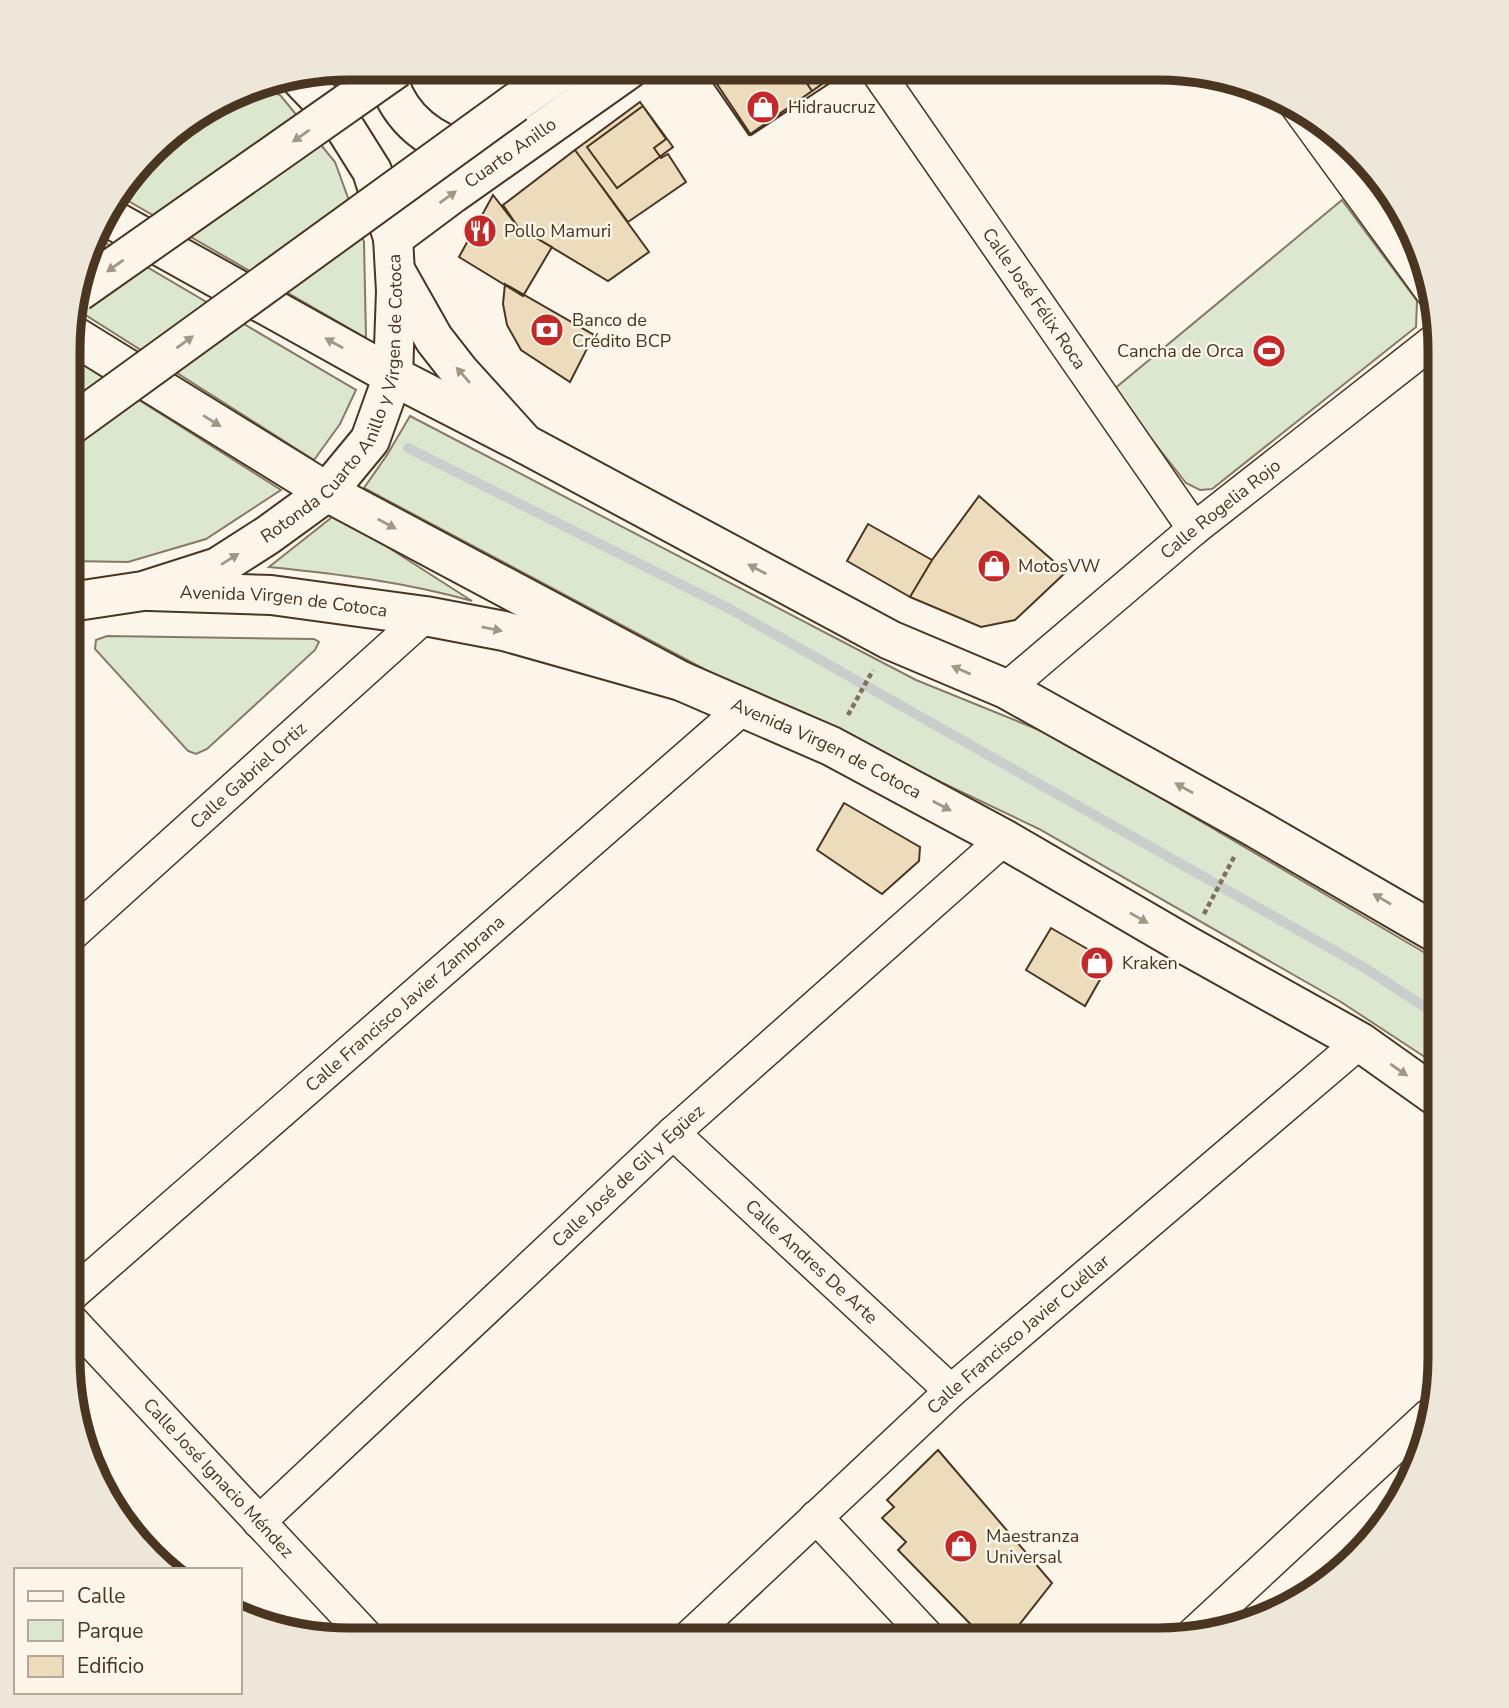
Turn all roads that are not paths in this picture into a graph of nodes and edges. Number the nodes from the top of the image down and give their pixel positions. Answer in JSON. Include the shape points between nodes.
{"nodes":[{"id":1,"x":378,"y":81,"type":"edge"},
{"id":2,"x":390,"y":81,"type":"edge"},
{"id":3,"x":547,"y":81,"type":"edge"},
{"id":4,"x":612,"y":81,"type":"edge"},
{"id":5,"x":884,"y":81,"type":"edge"},
{"id":6,"x":306,"y":85,"type":"edge"},
{"id":7,"x":1314,"y":129,"type":"edge"},
{"id":8,"x":537,"y":134,"type":"junction"},
{"id":9,"x":114,"y":220,"type":"edge"},
{"id":10,"x":394,"y":254,"type":"junction"},
{"id":11,"x":1416,"y":270,"type":"edge"},
{"id":12,"x":89,"y":284,"type":"edge"},
{"id":13,"x":81,"y":340,"type":"edge"},
{"id":14,"x":1429,"y":345,"type":"edge"},
{"id":15,"x":394,"y":376,"type":"junction"},
{"id":16,"x":80,"y":418,"type":"edge"},
{"id":17,"x":525,"y":444,"type":"junction"},
{"id":18,"x":327,"y":492,"type":"junction"},
{"id":19,"x":1194,"y":529,"type":"junction"},
{"id":20,"x":143,"y":591,"type":"junction"},
{"id":21,"x":80,"y":599,"type":"edge"},
{"id":22,"x":425,"y":615,"type":"junction"},
{"id":23,"x":681,"y":681,"type":"junction"},
{"id":24,"x":1006,"y":689,"type":"junction"},
{"id":25,"x":742,"y":709,"type":"junction"},
{"id":26,"x":1004,"y":839,"type":"junction"},
{"id":27,"x":80,"y":927,"type":"edge"},
{"id":28,"x":1429,"y":928,"type":"edge"},
{"id":29,"x":1360,"y":1042,"type":"junction"},
{"id":30,"x":1429,"y":1091,"type":"edge"},
{"id":31,"x":673,"y":1133,"type":"junction"},
{"id":32,"x":80,"y":1287,"type":"edge"},
{"id":33,"x":80,"y":1330,"type":"edge"},
{"id":34,"x":951,"y":1391,"type":"junction"},
{"id":35,"x":1420,"y":1423,"type":"edge"},
{"id":36,"x":816,"y":1517,"type":"junction"},
{"id":37,"x":259,"y":1522,"type":"junction"},
{"id":38,"x":1205,"y":1623,"type":"edge"},
{"id":39,"x":350,"y":1627,"type":"edge"},
{"id":40,"x":700,"y":1627,"type":"edge"},
{"id":41,"x":919,"y":1627,"type":"edge"}],
"edges":[{"from":1,"to":12,"type":"main road","one_way":true,"bridge":true},
{"from":2,"to":8,"type":"main road","via":[[413,122],[439,142],[471,151],[504,150]]},
{"from":16,"to":3,"type":"main road","one_way":true,"bridge":true},
{"from":4,"to":8,"type":"main road","name":"Cuarto Anillo"},
{"from":5,"to":19,"type":"street","name":"Calle José Félix Roca"},
{"from":6,"to":10,"type":"main road","name":"Rotonda Cuarto Anillo y Virgen de Cotoca","via":[[340,120],[372,171]]},
{"from":7,"to":11,"type":"street"},
{"from":10,"to":8,"type":"main road","name":"Cuarto Anillo","one_way":true},
{"from":15,"to":9,"type":"main road","one_way":true},
{"from":10,"to":15,"type":"main road","name":"Rotonda Cuarto Anillo y Virgen de Cotoca"},
{"from":17,"to":10,"type":"main road","one_way":true,"via":[[434,339]]},
{"from":13,"to":18,"type":"main road","one_way":true},
{"from":14,"to":19,"type":"street","name":"Calle Rogelia Rojo"},
{"from":15,"to":17,"type":"main road"},
{"from":15,"to":18,"type":"main road","name":"Rotonda Cuarto Anillo y Virgen de Cotoca","via":[[370,440]]},
{"from":24,"to":17,"type":"main road","one_way":true,"via":[[890,640]]},
{"from":20,"to":18,"type":"main road","name":"Rotonda Cuarto Anillo y Virgen de Cotoca","one_way":true,"via":[[218,567]]},
{"from":18,"to":23,"type":"main road","one_way":true},
{"from":19,"to":24,"type":"street","name":"Calle Rogelia Rojo"},
{"from":20,"to":21,"type":"main road","name":"Rotonda Cuarto Anillo y Virgen de Cotoca"},
{"from":20,"to":22,"type":"main road","name":"Avenida Virgen de Cotoca","via":[[271,595]]},
{"from":22,"to":23,"type":"main road","name":"Avenida Virgen de Cotoca","one_way":true,"via":[[504,631]]},
{"from":22,"to":27,"type":"street","name":"Calle Gabriel Ortiz"},
{"from":23,"to":25,"type":"main road","name":"Avenida Virgen de Cotoca"},
{"from":28,"to":24,"type":"main road","one_way":true},
{"from":25,"to":26,"type":"main road","name":"Avenida Virgen de Cotoca","one_way":true,"via":[[831,746]]},
{"from":25,"to":32,"type":"street","name":"Calle Francisco Javier Zambrana"},
{"from":26,"to":29,"type":"main road","name":"Avenida Virgen de Cotoca","one_way":true},
{"from":26,"to":31,"type":"street","name":"Calle José de Gil y Egüez"},
{"from":29,"to":30,"type":"main road","name":"Avenida Virgen de Cotoca","one_way":true},
{"from":29,"to":34,"type":"street","name":"Calle Francisco Javier Cuéllar"},
{"from":31,"to":34,"type":"street","name":"Calle Andres De Arte"},
{"from":31,"to":37,"type":"street","name":"Calle José de Gil y Egüez"},
{"from":33,"to":37,"type":"street","name":"Calle José Ignacio Méndez"},
{"from":34,"to":36,"type":"street","name":"Calle Francisco Javier Cuéllar"},
{"from":35,"to":38,"type":"street"},
{"from":36,"to":40,"type":"street","name":"Calle Francisco Javier Cuéllar"},
{"from":36,"to":41,"type":"street"},
{"from":37,"to":39,"type":"street","name":"Calle José Ignacio Méndez"}]}
